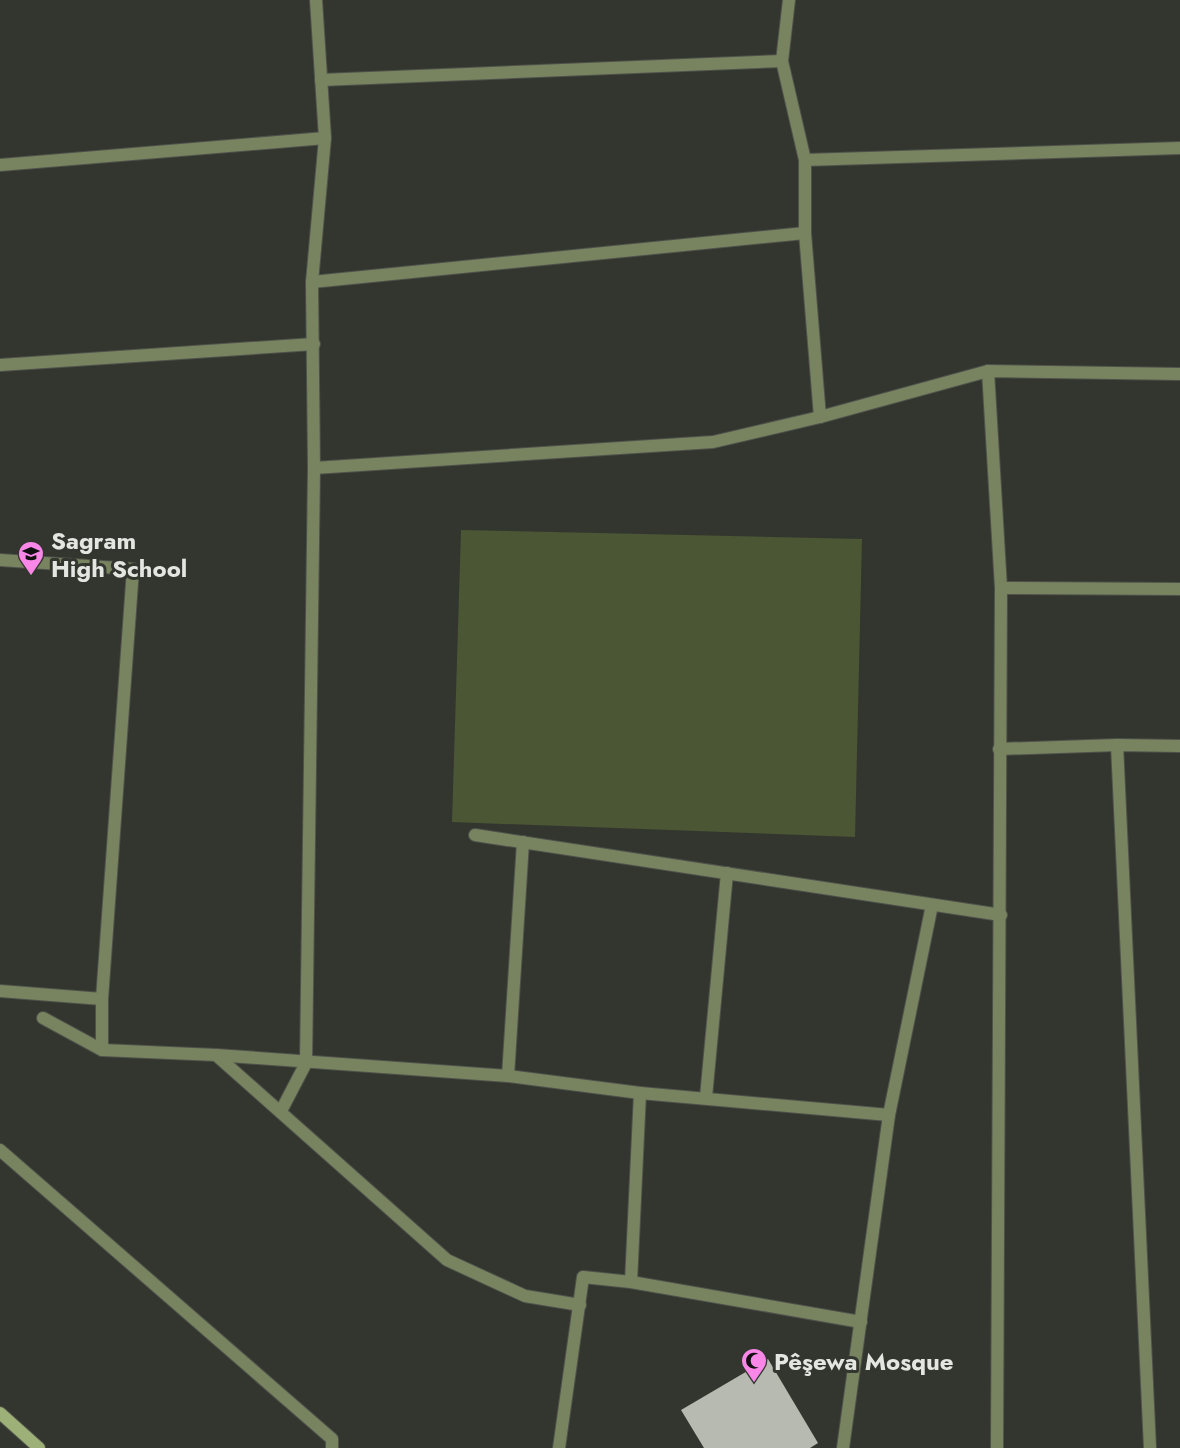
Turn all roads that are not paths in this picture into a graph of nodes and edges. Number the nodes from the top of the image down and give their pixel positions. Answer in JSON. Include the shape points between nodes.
{"nodes":[{"id":1,"x":316,"y":0,"type":"edge"},
{"id":2,"x":789,"y":0,"type":"edge"},
{"id":3,"x":782,"y":62,"type":"junction"},
{"id":4,"x":321,"y":80,"type":"junction"},
{"id":5,"x":325,"y":138,"type":"junction"},
{"id":6,"x":1180,"y":148,"type":"edge"},
{"id":7,"x":805,"y":160,"type":"junction"},
{"id":8,"x":0,"y":165,"type":"edge"},
{"id":9,"x":805,"y":233,"type":"junction"},
{"id":10,"x":312,"y":282,"type":"junction"},
{"id":11,"x":314,"y":344,"type":"junction"},
{"id":12,"x":0,"y":365,"type":"edge"},
{"id":13,"x":988,"y":371,"type":"junction"},
{"id":14,"x":1180,"y":374,"type":"edge"},
{"id":15,"x":820,"y":417,"type":"junction"},
{"id":16,"x":314,"y":468,"type":"junction"},
{"id":17,"x":0,"y":560,"type":"edge"},
{"id":18,"x":1001,"y":588,"type":"junction"},
{"id":19,"x":1180,"y":589,"type":"edge"},
{"id":20,"x":1117,"y":745,"type":"junction"},
{"id":21,"x":1180,"y":746,"type":"edge"},
{"id":22,"x":999,"y":749,"type":"junction"},
{"id":23,"x":475,"y":835,"type":"dead end"},
{"id":24,"x":523,"y":842,"type":"junction"},
{"id":25,"x":727,"y":873,"type":"junction"},
{"id":26,"x":932,"y":904,"type":"junction"},
{"id":27,"x":1001,"y":915,"type":"junction"},
{"id":28,"x":0,"y":992,"type":"edge"},
{"id":29,"x":102,"y":999,"type":"junction"},
{"id":30,"x":43,"y":1018,"type":"dead end"},
{"id":31,"x":102,"y":1050,"type":"junction"},
{"id":32,"x":216,"y":1055,"type":"junction"},
{"id":33,"x":306,"y":1063,"type":"junction"},
{"id":34,"x":508,"y":1076,"type":"junction"},
{"id":35,"x":640,"y":1093,"type":"junction"},
{"id":36,"x":706,"y":1098,"type":"junction"},
{"id":37,"x":281,"y":1111,"type":"junction"},
{"id":38,"x":889,"y":1115,"type":"junction"},
{"id":39,"x":0,"y":1150,"type":"edge"},
{"id":40,"x":631,"y":1282,"type":"junction"},
{"id":41,"x":580,"y":1305,"type":"junction"},
{"id":42,"x":861,"y":1322,"type":"junction"},
{"id":43,"x":0,"y":1413,"type":"edge"},
{"id":44,"x":39,"y":1448,"type":"edge"},
{"id":45,"x":332,"y":1448,"type":"edge"},
{"id":46,"x":559,"y":1448,"type":"edge"},
{"id":47,"x":843,"y":1448,"type":"edge"},
{"id":48,"x":997,"y":1448,"type":"edge"},
{"id":49,"x":1150,"y":1448,"type":"edge"}],
"edges":[{"from":1,"to":4,"type":"street"},
{"from":2,"to":3,"type":"street"},
{"from":3,"to":4,"type":"street"},
{"from":3,"to":7,"type":"street"},
{"from":4,"to":5,"type":"street"},
{"from":5,"to":8,"type":"street"},
{"from":5,"to":10,"type":"street"},
{"from":6,"to":7,"type":"street"},
{"from":7,"to":9,"type":"street"},
{"from":9,"to":10,"type":"street"},
{"from":9,"to":15,"type":"street"},
{"from":10,"to":11,"type":"street"},
{"from":11,"to":12,"type":"street"},
{"from":11,"to":16,"type":"street"},
{"from":13,"to":14,"type":"street"},
{"from":13,"to":15,"type":"street"},
{"from":13,"to":18,"type":"street"},
{"from":15,"to":16,"type":"street","via":[[713,442]]},
{"from":16,"to":33,"type":"street"},
{"from":17,"to":29,"type":"street","via":[[134,569]]},
{"from":18,"to":19,"type":"street"},
{"from":18,"to":22,"type":"street"},
{"from":20,"to":21,"type":"street"},
{"from":20,"to":22,"type":"street"},
{"from":20,"to":49,"type":"street"},
{"from":22,"to":27,"type":"street"},
{"from":23,"to":24,"type":"street"},
{"from":24,"to":25,"type":"street"},
{"from":24,"to":34,"type":"street"},
{"from":25,"to":26,"type":"street"},
{"from":25,"to":36,"type":"street"},
{"from":26,"to":27,"type":"street"},
{"from":26,"to":38,"type":"street"},
{"from":27,"to":48,"type":"street"},
{"from":28,"to":29,"type":"street"},
{"from":29,"to":31,"type":"street"},
{"from":30,"to":31,"type":"street"},
{"from":31,"to":32,"type":"street"},
{"from":32,"to":33,"type":"street"},
{"from":32,"to":37,"type":"street"},
{"from":33,"to":34,"type":"street"},
{"from":33,"to":37,"type":"street"},
{"from":34,"to":35,"type":"street"},
{"from":35,"to":36,"type":"street"},
{"from":35,"to":40,"type":"street"},
{"from":36,"to":38,"type":"street"},
{"from":37,"to":41,"type":"street","via":[[447,1260],[525,1296]]},
{"from":38,"to":42,"type":"street"},
{"from":39,"to":45,"type":"street","via":[[332,1439]]},
{"from":40,"to":41,"type":"street","via":[[583,1277]]},
{"from":40,"to":42,"type":"street"},
{"from":41,"to":46,"type":"street"},
{"from":42,"to":47,"type":"street"},
{"from":43,"to":44,"type":"street"}]}
